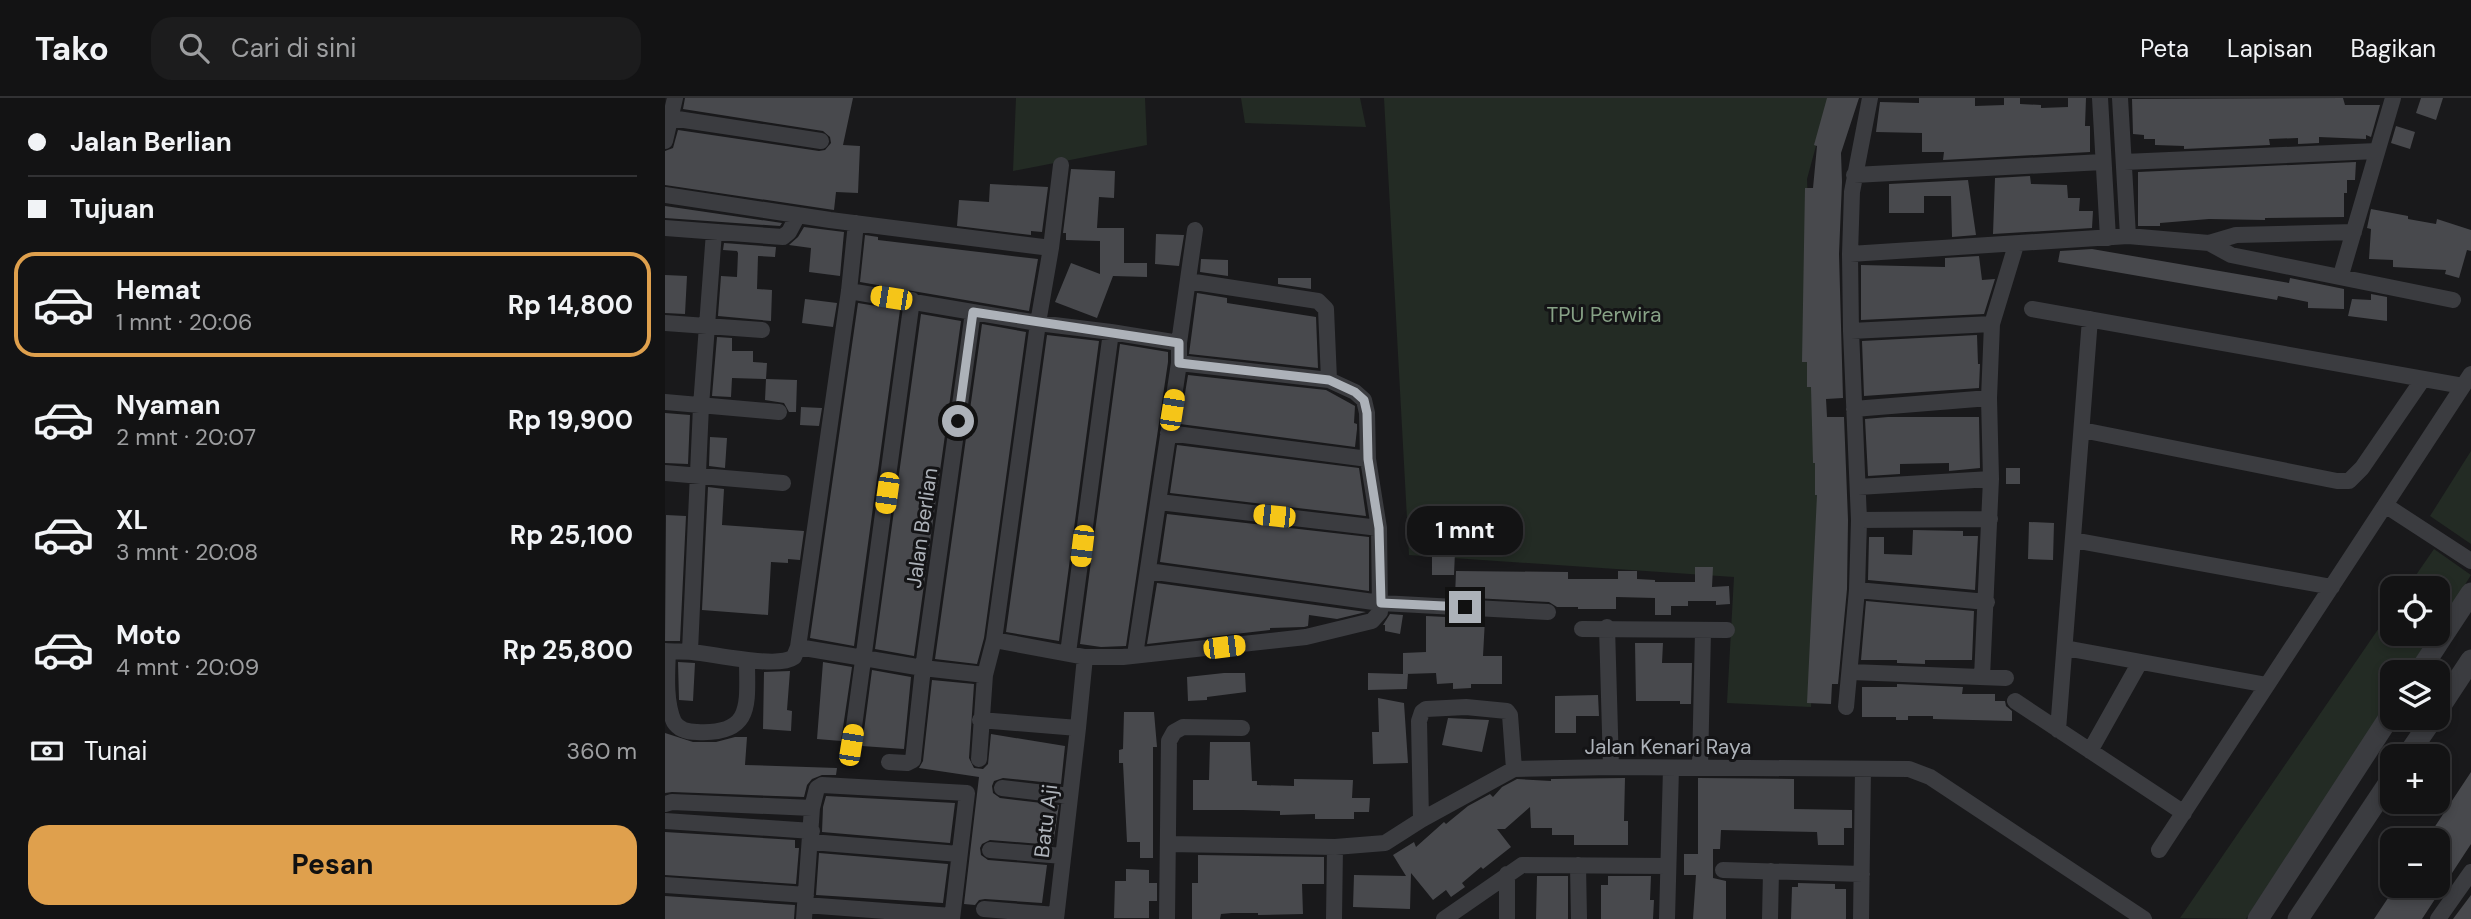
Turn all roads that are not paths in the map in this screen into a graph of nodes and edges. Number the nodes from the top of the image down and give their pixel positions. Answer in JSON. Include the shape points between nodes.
{"nodes":[{"id":1,"x":675,"y":98,"type":"edge"},
{"id":2,"x":1870,"y":98,"type":"edge"},
{"id":3,"x":2100,"y":98,"type":"edge"},
{"id":4,"x":2120,"y":98,"type":"edge"},
{"id":5,"x":2393,"y":98,"type":"edge"},
{"id":6,"x":671,"y":118,"type":"junction"},
{"id":7,"x":665,"y":141,"type":"edge"},
{"id":8,"x":821,"y":141,"type":"dead end"},
{"id":9,"x":2377,"y":150,"type":"junction"},
{"id":10,"x":2103,"y":162,"type":"junction"},
{"id":11,"x":2124,"y":162,"type":"junction"},
{"id":12,"x":1061,"y":165,"type":"dead end"},
{"id":13,"x":1854,"y":175,"type":"junction"},
{"id":14,"x":665,"y":195,"type":"edge"},
{"id":15,"x":798,"y":215,"type":"junction"},
{"id":16,"x":856,"y":223,"type":"junction"},
{"id":17,"x":665,"y":228,"type":"edge"},
{"id":18,"x":1195,"y":230,"type":"dead end"},
{"id":19,"x":714,"y":232,"type":"junction"},
{"id":20,"x":2354,"y":232,"type":"junction"},
{"id":21,"x":2128,"y":236,"type":"junction"},
{"id":22,"x":2108,"y":238,"type":"junction"},
{"id":23,"x":2209,"y":243,"type":"junction"},
{"id":24,"x":2016,"y":245,"type":"junction"},
{"id":25,"x":1052,"y":248,"type":"junction"},
{"id":26,"x":1850,"y":254,"type":"junction"},
{"id":27,"x":2341,"y":275,"type":"junction"},
{"id":28,"x":1188,"y":281,"type":"junction"},
{"id":29,"x":849,"y":291,"type":"junction"},
{"id":30,"x":912,"y":300,"type":"junction"},
{"id":31,"x":2453,"y":300,"type":"dead end"},
{"id":32,"x":2032,"y":309,"type":"dead end"},
{"id":33,"x":973,"y":312,"type":"junction"},
{"id":34,"x":2090,"y":319,"type":"junction"},
{"id":35,"x":665,"y":323,"type":"edge"},
{"id":36,"x":1038,"y":323,"type":"junction"},
{"id":37,"x":1992,"y":324,"type":"junction"},
{"id":38,"x":706,"y":326,"type":"junction"},
{"id":39,"x":762,"y":330,"type":"dead end"},
{"id":40,"x":1851,"y":331,"type":"junction"},
{"id":41,"x":1111,"y":332,"type":"junction"},
{"id":42,"x":1179,"y":343,"type":"junction"},
{"id":43,"x":1179,"y":363,"type":"junction"},
{"id":44,"x":2423,"y":379,"type":"junction"},
{"id":45,"x":1329,"y":380,"type":"junction"},
{"id":46,"x":2467,"y":380,"type":"edge"},
{"id":47,"x":1989,"y":398,"type":"junction"},
{"id":48,"x":665,"y":402,"type":"edge"},
{"id":49,"x":701,"y":406,"type":"junction"},
{"id":50,"x":1854,"y":409,"type":"junction"},
{"id":51,"x":779,"y":412,"type":"dead end"},
{"id":52,"x":2082,"y":430,"type":"junction"},
{"id":53,"x":1168,"y":433,"type":"junction"},
{"id":54,"x":1368,"y":459,"type":"junction"},
{"id":55,"x":665,"y":473,"type":"edge"},
{"id":56,"x":699,"y":476,"type":"junction"},
{"id":57,"x":1991,"y":480,"type":"junction"},
{"id":58,"x":783,"y":483,"type":"dead end"},
{"id":59,"x":1859,"y":487,"type":"junction"},
{"id":60,"x":1159,"y":502,"type":"junction"},
{"id":61,"x":2385,"y":506,"type":"junction"},
{"id":62,"x":1990,"y":519,"type":"junction"},
{"id":63,"x":1859,"y":520,"type":"junction"},
{"id":64,"x":1379,"y":528,"type":"junction"},
{"id":65,"x":2073,"y":540,"type":"junction"},
{"id":66,"x":2471,"y":561,"type":"edge"},
{"id":67,"x":1148,"y":571,"type":"junction"},
{"id":68,"x":2332,"y":587,"type":"junction"},
{"id":69,"x":1857,"y":590,"type":"junction"},
{"id":70,"x":2471,"y":593,"type":"edge"},
{"id":71,"x":1987,"y":602,"type":"junction"},
{"id":72,"x":1381,"y":603,"type":"junction"},
{"id":73,"x":1548,"y":612,"type":"dead end"},
{"id":74,"x":1607,"y":627,"type":"junction"},
{"id":75,"x":1582,"y":629,"type":"dead end"},
{"id":76,"x":1727,"y":630,"type":"dead end"},
{"id":77,"x":1703,"y":631,"type":"junction"},
{"id":78,"x":994,"y":640,"type":"junction"},
{"id":79,"x":798,"y":647,"type":"junction"},
{"id":80,"x":2065,"y":648,"type":"junction"},
{"id":81,"x":667,"y":652,"type":"edge"},
{"id":82,"x":690,"y":652,"type":"junction"},
{"id":83,"x":1068,"y":653,"type":"junction"},
{"id":84,"x":1135,"y":655,"type":"junction"},
{"id":85,"x":1085,"y":657,"type":"junction"},
{"id":86,"x":865,"y":658,"type":"junction"},
{"id":87,"x":747,"y":660,"type":"junction"},
{"id":88,"x":2427,"y":660,"type":"edge"},
{"id":89,"x":2471,"y":660,"type":"edge"},
{"id":90,"x":2140,"y":662,"type":"junction"},
{"id":91,"x":923,"y":668,"type":"junction"},
{"id":92,"x":1851,"y":672,"type":"junction"},
{"id":93,"x":985,"y":675,"type":"junction"},
{"id":94,"x":1982,"y":677,"type":"junction"},
{"id":95,"x":2005,"y":678,"type":"dead end"},
{"id":96,"x":2267,"y":685,"type":"junction"},
{"id":97,"x":2450,"y":692,"type":"edge"},
{"id":98,"x":2015,"y":701,"type":"dead end"},
{"id":99,"x":1846,"y":707,"type":"dead end"},
{"id":100,"x":980,"y":720,"type":"junction"},
{"id":101,"x":1077,"y":729,"type":"junction"},
{"id":102,"x":1242,"y":729,"type":"dead end"},
{"id":103,"x":2058,"y":730,"type":"junction"},
{"id":104,"x":2381,"y":730,"type":"edge"},
{"id":105,"x":2090,"y":751,"type":"junction"},
{"id":106,"x":850,"y":756,"type":"dead end"},
{"id":107,"x":979,"y":759,"type":"dead end"},
{"id":108,"x":889,"y":762,"type":"dead end"},
{"id":109,"x":1611,"y":767,"type":"junction"},
{"id":110,"x":1700,"y":767,"type":"junction"},
{"id":111,"x":1671,"y":768,"type":"junction"},
{"id":112,"x":1514,"y":769,"type":"junction"},
{"id":113,"x":1863,"y":769,"type":"junction"},
{"id":114,"x":1002,"y":788,"type":"dead end"},
{"id":115,"x":1070,"y":796,"type":"junction"},
{"id":116,"x":2380,"y":796,"type":"edge"},
{"id":117,"x":665,"y":804,"type":"edge"},
{"id":118,"x":813,"y":808,"type":"junction"},
{"id":119,"x":2184,"y":813,"type":"junction"},
{"id":120,"x":1421,"y":820,"type":"junction"},
{"id":121,"x":665,"y":821,"type":"edge"},
{"id":122,"x":811,"y":836,"type":"junction"},
{"id":123,"x":1168,"y":844,"type":"junction"},
{"id":124,"x":1335,"y":847,"type":"junction"},
{"id":125,"x":990,"y":850,"type":"dead end"},
{"id":126,"x":2159,"y":850,"type":"dead end"},
{"id":127,"x":959,"y":854,"type":"junction"},
{"id":128,"x":1063,"y":856,"type":"junction"},
{"id":129,"x":1578,"y":865,"type":"junction"},
{"id":130,"x":1668,"y":866,"type":"junction"},
{"id":131,"x":1723,"y":870,"type":"dead end"},
{"id":132,"x":1771,"y":871,"type":"junction"},
{"id":133,"x":2471,"y":872,"type":"edge"},
{"id":134,"x":1507,"y":874,"type":"junction"},
{"id":135,"x":1862,"y":874,"type":"junction"},
{"id":136,"x":665,"y":885,"type":"edge"},
{"id":137,"x":2457,"y":892,"type":"junction"},
{"id":138,"x":2471,"y":901,"type":"edge"},
{"id":139,"x":805,"y":906,"type":"edge"},
{"id":140,"x":984,"y":909,"type":"dead end"},
{"id":141,"x":952,"y":917,"type":"edge"},
{"id":142,"x":1056,"y":917,"type":"edge"},
{"id":143,"x":1167,"y":919,"type":"edge"},
{"id":144,"x":1334,"y":919,"type":"edge"},
{"id":145,"x":1444,"y":919,"type":"edge"},
{"id":146,"x":1507,"y":919,"type":"edge"},
{"id":147,"x":1579,"y":919,"type":"edge"},
{"id":148,"x":1667,"y":919,"type":"edge"},
{"id":149,"x":1770,"y":919,"type":"edge"},
{"id":150,"x":1861,"y":919,"type":"edge"},
{"id":151,"x":2144,"y":919,"type":"edge"},
{"id":152,"x":2258,"y":919,"type":"edge"},
{"id":153,"x":2298,"y":919,"type":"edge"},
{"id":154,"x":2438,"y":919,"type":"edge"}],
"edges":[{"from":1,"to":6,"type":"street"},
{"from":2,"to":13,"type":"street"},
{"from":3,"to":10,"type":"street"},
{"from":4,"to":11,"type":"street"},
{"from":5,"to":9,"type":"street"},
{"from":6,"to":7,"type":"street"},
{"from":6,"to":8,"type":"street"},
{"from":9,"to":11,"type":"street"},
{"from":9,"to":20,"type":"street"},
{"from":10,"to":13,"type":"street"},
{"from":10,"to":22,"type":"street"},
{"from":11,"to":21,"type":"street"},
{"from":12,"to":25,"type":"street"},
{"from":13,"to":26,"type":"street"},
{"from":14,"to":15,"type":"street"},
{"from":15,"to":16,"type":"street"},
{"from":15,"to":19,"type":"street","via":[[783,237]]},
{"from":16,"to":25,"type":"street"},
{"from":16,"to":29,"type":"street"},
{"from":17,"to":19,"type":"street"},
{"from":18,"to":28,"type":"street"},
{"from":19,"to":38,"type":"street"},
{"from":20,"to":23,"type":"street","via":[[2236,235]]},
{"from":20,"to":27,"type":"street"},
{"from":21,"to":22,"type":"street"},
{"from":21,"to":23,"type":"street"},
{"from":22,"to":24,"type":"street"},
{"from":23,"to":27,"type":"street","via":[[2231,255]]},
{"from":24,"to":26,"type":"street"},
{"from":24,"to":37,"type":"street"},
{"from":25,"to":36,"type":"street"},
{"from":26,"to":40,"type":"street"},
{"from":27,"to":31,"type":"street"},
{"from":28,"to":42,"type":"street"},
{"from":28,"to":45,"type":"street","via":[[1318,301],[1328,319]]},
{"from":29,"to":30,"type":"street"},
{"from":29,"to":79,"type":"street"},
{"from":30,"to":33,"type":"street"},
{"from":30,"to":86,"type":"street"},
{"from":32,"to":34,"type":"street"},
{"from":33,"to":36,"type":"street"},
{"from":33,"to":91,"type":"street","name":"Jalan Berlian"},
{"from":34,"to":44,"type":"street"},
{"from":34,"to":52,"type":"street"},
{"from":35,"to":38,"type":"street"},
{"from":36,"to":41,"type":"street"},
{"from":36,"to":78,"type":"street"},
{"from":37,"to":40,"type":"street"},
{"from":37,"to":47,"type":"street"},
{"from":38,"to":39,"type":"street"},
{"from":38,"to":49,"type":"street"},
{"from":40,"to":50,"type":"street"},
{"from":41,"to":42,"type":"street"},
{"from":41,"to":83,"type":"street"},
{"from":42,"to":43,"type":"street"},
{"from":43,"to":45,"type":"street"},
{"from":43,"to":53,"type":"street"},
{"from":44,"to":46,"type":"street"},
{"from":44,"to":52,"type":"street","via":[[2349,481]]},
{"from":45,"to":54,"type":"street","via":[[1364,400]]},
{"from":46,"to":61,"type":"street"},
{"from":47,"to":50,"type":"street"},
{"from":47,"to":57,"type":"street"},
{"from":48,"to":49,"type":"street"},
{"from":49,"to":51,"type":"street"},
{"from":49,"to":56,"type":"street"},
{"from":50,"to":59,"type":"street"},
{"from":52,"to":65,"type":"street"},
{"from":53,"to":54,"type":"street"},
{"from":53,"to":60,"type":"street"},
{"from":54,"to":64,"type":"street"},
{"from":55,"to":56,"type":"street"},
{"from":56,"to":58,"type":"street"},
{"from":56,"to":82,"type":"street"},
{"from":57,"to":59,"type":"street"},
{"from":57,"to":62,"type":"street"},
{"from":59,"to":63,"type":"street"},
{"from":60,"to":64,"type":"street"},
{"from":60,"to":67,"type":"street"},
{"from":61,"to":66,"type":"street"},
{"from":61,"to":68,"type":"street"},
{"from":62,"to":63,"type":"street"},
{"from":62,"to":71,"type":"street"},
{"from":63,"to":69,"type":"street"},
{"from":64,"to":72,"type":"street"},
{"from":65,"to":68,"type":"street"},
{"from":65,"to":80,"type":"street"},
{"from":67,"to":72,"type":"street"},
{"from":67,"to":84,"type":"street"},
{"from":68,"to":96,"type":"street"},
{"from":69,"to":71,"type":"street"},
{"from":69,"to":92,"type":"street"},
{"from":70,"to":88,"type":"street"},
{"from":71,"to":94,"type":"street"},
{"from":72,"to":73,"type":"street"},
{"from":72,"to":84,"type":"street","via":[[1372,621],[1306,637]]},
{"from":74,"to":75,"type":"street"},
{"from":74,"to":77,"type":"street"},
{"from":74,"to":109,"type":"street"},
{"from":76,"to":77,"type":"street"},
{"from":77,"to":110,"type":"street"},
{"from":78,"to":83,"type":"street"},
{"from":78,"to":93,"type":"street"},
{"from":79,"to":86,"type":"street"},
{"from":79,"to":87,"type":"street","via":[[795,657],[787,661]]},
{"from":80,"to":90,"type":"street"},
{"from":80,"to":103,"type":"street"},
{"from":81,"to":82,"type":"street"},
{"from":81,"to":87,"type":"street","via":[[667,701],[672,720],[690,732],[729,730],[740,722],[746,707]]},
{"from":82,"to":87,"type":"street"},
{"from":83,"to":85,"type":"street"},
{"from":84,"to":85,"type":"street"},
{"from":85,"to":101,"type":"street","name":"Batu Aji"},
{"from":86,"to":91,"type":"street"},
{"from":86,"to":106,"type":"street"},
{"from":89,"to":97,"type":"street"},
{"from":90,"to":96,"type":"street"},
{"from":90,"to":105,"type":"street"},
{"from":91,"to":93,"type":"street"},
{"from":91,"to":108,"type":"street","name":"Jalan Berlian","via":[[913,760]]},
{"from":92,"to":94,"type":"street"},
{"from":92,"to":99,"type":"street"},
{"from":93,"to":100,"type":"street"},
{"from":94,"to":95,"type":"street"},
{"from":96,"to":119,"type":"street"},
{"from":98,"to":103,"type":"street"},
{"from":100,"to":101,"type":"street"},
{"from":100,"to":107,"type":"street"},
{"from":101,"to":115,"type":"street","name":"Batu Aji"},
{"from":102,"to":123,"type":"street","via":[[1183,727],[1174,732],[1169,741]]},
{"from":103,"to":105,"type":"street"},
{"from":104,"to":152,"type":"street"},
{"from":105,"to":119,"type":"street"},
{"from":109,"to":111,"type":"street","name":"Jalan Kenari Raya"},
{"from":109,"to":112,"type":"street","name":"Jalan Kenari Raya"},
{"from":110,"to":111,"type":"street","name":"Jalan Kenari Raya"},
{"from":110,"to":113,"type":"street","name":"Jalan Kenari Raya"},
{"from":111,"to":130,"type":"street"},
{"from":112,"to":120,"type":"street","name":"Jalan Kenari Raya"},
{"from":112,"to":120,"type":"street","via":[[1507,711],[1426,709],[1419,722]]},
{"from":113,"to":135,"type":"street"},
{"from":113,"to":151,"type":"street","name":"Jalan Kenari Raya","via":[[1909,769],[1930,777]]},
{"from":114,"to":115,"type":"street"},
{"from":115,"to":128,"type":"street","name":"Batu Aji"},
{"from":116,"to":153,"type":"street"},
{"from":117,"to":118,"type":"street"},
{"from":118,"to":122,"type":"street"},
{"from":118,"to":127,"type":"street","via":[[817,788],[822,785],[967,793]]},
{"from":119,"to":126,"type":"street"},
{"from":120,"to":124,"type":"street","name":"Jalan Kenari Raya","via":[[1385,843]]},
{"from":121,"to":122,"type":"street"},
{"from":122,"to":127,"type":"street"},
{"from":122,"to":139,"type":"street"},
{"from":123,"to":124,"type":"street","name":"Jalan Kenari Raya"},
{"from":123,"to":143,"type":"street"},
{"from":124,"to":144,"type":"street"},
{"from":125,"to":128,"type":"street"},
{"from":127,"to":141,"type":"street"},
{"from":128,"to":142,"type":"street","name":"Batu Aji"},
{"from":129,"to":130,"type":"street"},
{"from":129,"to":134,"type":"street","via":[[1530,863]]},
{"from":129,"to":147,"type":"street"},
{"from":130,"to":148,"type":"street"},
{"from":131,"to":132,"type":"street"},
{"from":132,"to":135,"type":"street"},
{"from":132,"to":149,"type":"street"},
{"from":133,"to":137,"type":"street"},
{"from":134,"to":145,"type":"street"},
{"from":134,"to":146,"type":"street"},
{"from":135,"to":150,"type":"street"},
{"from":136,"to":139,"type":"street"},
{"from":137,"to":138,"type":"street"},
{"from":137,"to":154,"type":"street"},
{"from":139,"to":141,"type":"street"},
{"from":140,"to":142,"type":"street"}]}
